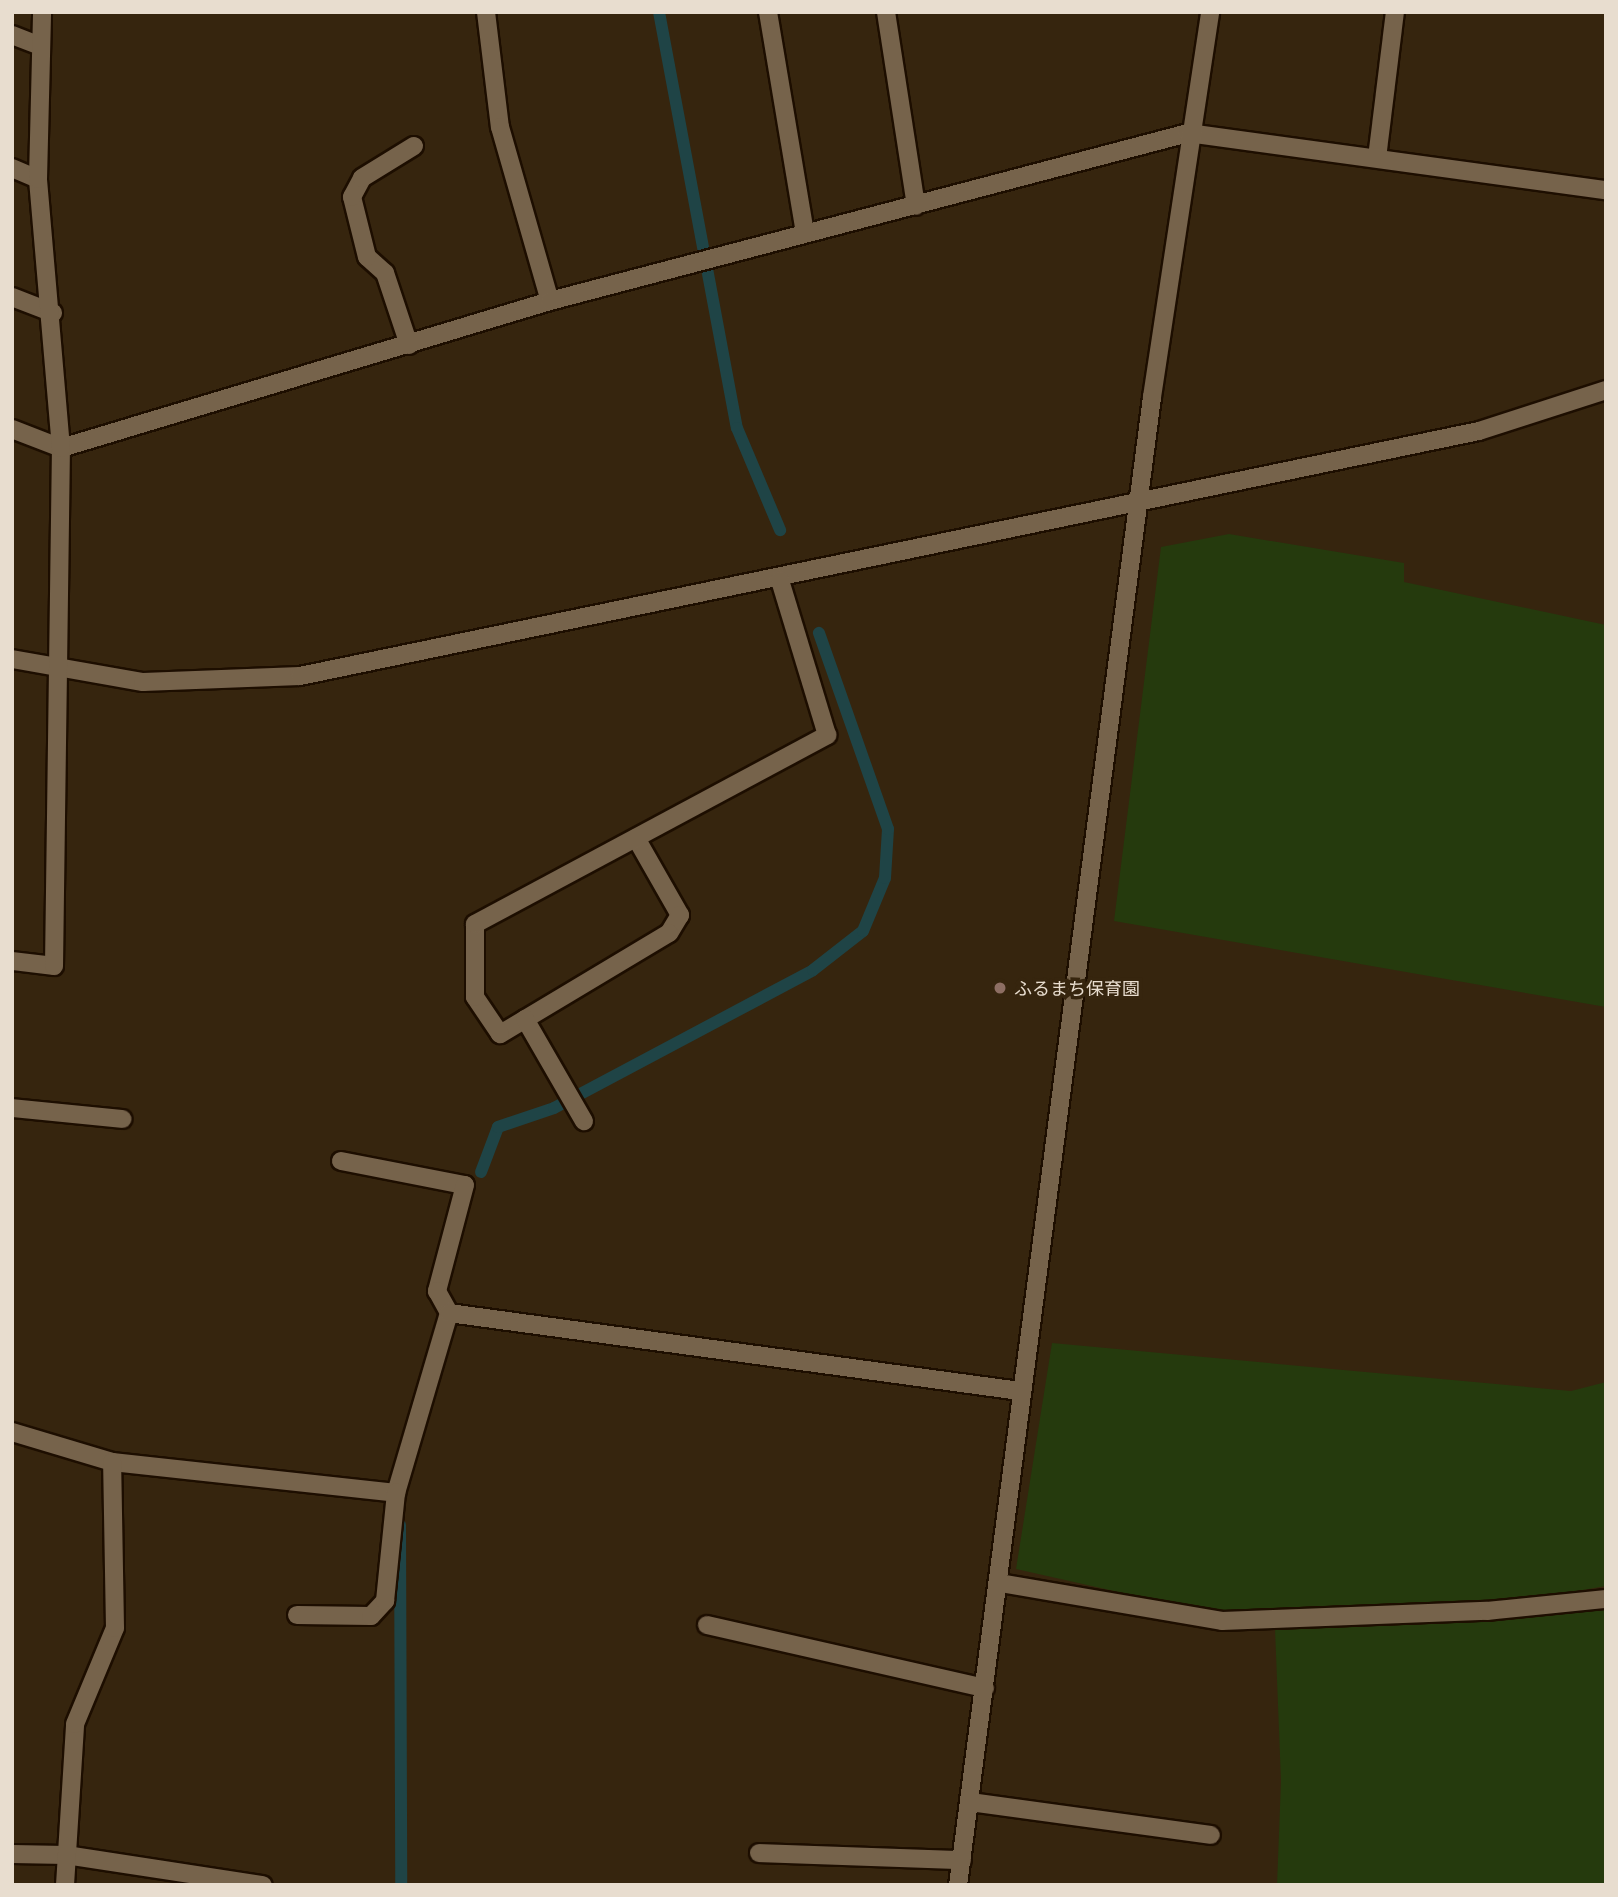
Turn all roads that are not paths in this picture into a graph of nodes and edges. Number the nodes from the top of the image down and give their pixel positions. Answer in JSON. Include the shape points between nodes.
{"nodes":[{"id":1,"x":42,"y":12,"type":"edge"},
{"id":2,"x":486,"y":12,"type":"edge"},
{"id":3,"x":768,"y":12,"type":"edge"},
{"id":4,"x":886,"y":12,"type":"edge"},
{"id":5,"x":1210,"y":12,"type":"edge"},
{"id":6,"x":1395,"y":12,"type":"edge"},
{"id":7,"x":12,"y":35,"type":"edge"},
{"id":8,"x":38,"y":45,"type":"junction"},
{"id":9,"x":1188,"y":133,"type":"junction"},
{"id":10,"x":414,"y":146,"type":"dead end"},
{"id":11,"x":1377,"y":158,"type":"junction"},
{"id":12,"x":12,"y":169,"type":"edge"},
{"id":13,"x":38,"y":179,"type":"junction"},
{"id":14,"x":1606,"y":190,"type":"edge"},
{"id":15,"x":916,"y":206,"type":"junction"},
{"id":16,"x":805,"y":233,"type":"junction"},
{"id":17,"x":12,"y":297,"type":"edge"},
{"id":18,"x":550,"y":301,"type":"junction"},
{"id":19,"x":53,"y":313,"type":"junction"},
{"id":20,"x":409,"y":345,"type":"junction"},
{"id":21,"x":1606,"y":390,"type":"edge"},
{"id":22,"x":12,"y":429,"type":"edge"},
{"id":23,"x":61,"y":448,"type":"junction"},
{"id":24,"x":1142,"y":502,"type":"junction"},
{"id":25,"x":780,"y":580,"type":"junction"},
{"id":26,"x":12,"y":659,"type":"edge"},
{"id":27,"x":53,"y":669,"type":"junction"},
{"id":28,"x":636,"y":838,"type":"junction"},
{"id":29,"x":12,"y":961,"type":"edge"},
{"id":30,"x":525,"y":1019,"type":"junction"},
{"id":31,"x":12,"y":1108,"type":"edge"},
{"id":32,"x":122,"y":1119,"type":"dead end"},
{"id":33,"x":584,"y":1121,"type":"dead end"},
{"id":34,"x":341,"y":1161,"type":"dead end"},
{"id":35,"x":449,"y":1313,"type":"junction"},
{"id":36,"x":1020,"y":1391,"type":"junction"},
{"id":37,"x":12,"y":1432,"type":"edge"},
{"id":38,"x":112,"y":1462,"type":"junction"},
{"id":39,"x":396,"y":1493,"type":"junction"},
{"id":40,"x":1000,"y":1583,"type":"junction"},
{"id":41,"x":1606,"y":1599,"type":"edge"},
{"id":42,"x":297,"y":1615,"type":"dead end"},
{"id":43,"x":706,"y":1625,"type":"dead end"},
{"id":44,"x":985,"y":1688,"type":"junction"},
{"id":45,"x":970,"y":1802,"type":"junction"},
{"id":46,"x":1211,"y":1835,"type":"dead end"},
{"id":47,"x":759,"y":1853,"type":"dead end"},
{"id":48,"x":12,"y":1854,"type":"edge"},
{"id":49,"x":66,"y":1855,"type":"junction"},
{"id":50,"x":962,"y":1860,"type":"junction"},
{"id":51,"x":65,"y":1885,"type":"edge"},
{"id":52,"x":263,"y":1885,"type":"edge"},
{"id":53,"x":958,"y":1885,"type":"edge"}],
"edges":[{"from":1,"to":8,"type":"street"},
{"from":2,"to":18,"type":"street","via":[[500,127]]},
{"from":3,"to":16,"type":"street"},
{"from":4,"to":15,"type":"street"},
{"from":5,"to":9,"type":"street"},
{"from":6,"to":11,"type":"street"},
{"from":7,"to":8,"type":"street"},
{"from":8,"to":13,"type":"street"},
{"from":9,"to":11,"type":"street"},
{"from":9,"to":15,"type":"street"},
{"from":9,"to":24,"type":"street"},
{"from":10,"to":20,"type":"street","via":[[362,178],[352,197],[366,257],[385,273]]},
{"from":11,"to":14,"type":"street"},
{"from":12,"to":13,"type":"street"},
{"from":13,"to":19,"type":"street"},
{"from":15,"to":16,"type":"street"},
{"from":16,"to":18,"type":"street"},
{"from":17,"to":19,"type":"street"},
{"from":18,"to":20,"type":"street"},
{"from":19,"to":23,"type":"street"},
{"from":20,"to":23,"type":"street"},
{"from":21,"to":24,"type":"street","via":[[1479,430]]},
{"from":22,"to":23,"type":"street"},
{"from":23,"to":27,"type":"street"},
{"from":24,"to":25,"type":"street"},
{"from":24,"to":36,"type":"street"},
{"from":25,"to":27,"type":"street","via":[[300,676],[142,682]]},
{"from":25,"to":28,"type":"street","via":[[827,735]]},
{"from":26,"to":27,"type":"street"},
{"from":27,"to":29,"type":"street","via":[[54,966]]},
{"from":28,"to":30,"type":"street","via":[[680,915],[669,933]]},
{"from":28,"to":30,"type":"street","via":[[475,924],[475,997],[500,1034]]},
{"from":30,"to":33,"type":"street"},
{"from":31,"to":32,"type":"street"},
{"from":34,"to":35,"type":"street","via":[[465,1185],[438,1291]]},
{"from":35,"to":36,"type":"street"},
{"from":35,"to":39,"type":"street"},
{"from":36,"to":40,"type":"street"},
{"from":37,"to":38,"type":"street"},
{"from":38,"to":39,"type":"street"},
{"from":38,"to":49,"type":"street","via":[[116,1628],[75,1724]]},
{"from":39,"to":42,"type":"street","via":[[385,1601],[371,1616]]},
{"from":40,"to":41,"type":"street","via":[[1222,1621],[1487,1611]]},
{"from":40,"to":44,"type":"street"},
{"from":43,"to":44,"type":"street"},
{"from":44,"to":45,"type":"street"},
{"from":45,"to":46,"type":"street"},
{"from":45,"to":50,"type":"street"},
{"from":47,"to":50,"type":"street"},
{"from":48,"to":49,"type":"street"},
{"from":49,"to":51,"type":"street"},
{"from":49,"to":52,"type":"street"},
{"from":50,"to":53,"type":"street"}]}
